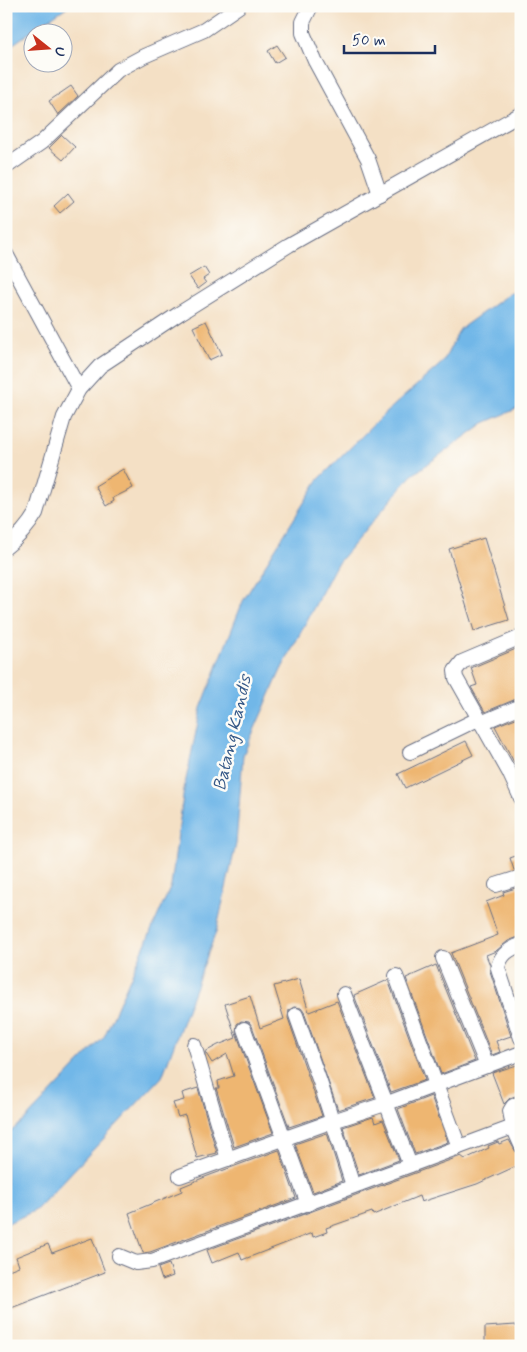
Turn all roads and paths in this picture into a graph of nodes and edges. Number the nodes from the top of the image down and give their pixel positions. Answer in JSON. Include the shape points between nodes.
{"nodes":[{"id":1,"x":239,"y":6,"type":"edge"},
{"id":2,"x":311,"y":6,"type":"edge"},
{"id":3,"x":521,"y":114,"type":"edge"},
{"id":4,"x":6,"y":167,"type":"edge"},
{"id":5,"x":380,"y":194,"type":"junction"},
{"id":6,"x":6,"y":254,"type":"edge"},
{"id":7,"x":78,"y":389,"type":"junction"},
{"id":8,"x":6,"y":546,"type":"edge"},
{"id":9,"x":521,"y":637,"type":"edge"},
{"id":10,"x":521,"y":706,"type":"edge"},
{"id":11,"x":480,"y":721,"type":"junction"},
{"id":12,"x":410,"y":752,"type":"dead end"},
{"id":13,"x":515,"y":770,"type":"edge"},
{"id":14,"x":521,"y":798,"type":"edge"},
{"id":15,"x":521,"y":877,"type":"edge"},
{"id":16,"x":496,"y":885,"type":"dead end"},
{"id":17,"x":521,"y":945,"type":"edge"},
{"id":18,"x":442,"y":958,"type":"dead end"},
{"id":19,"x":396,"y":976,"type":"dead end"},
{"id":20,"x":344,"y":994,"type":"dead end"},
{"id":21,"x":296,"y":1015,"type":"dead end"},
{"id":22,"x":244,"y":1029,"type":"dead end"},
{"id":23,"x":521,"y":1038,"type":"edge"},
{"id":24,"x":194,"y":1045,"type":"dead end"},
{"id":25,"x":521,"y":1053,"type":"edge"},
{"id":26,"x":487,"y":1066,"type":"junction"},
{"id":27,"x":436,"y":1085,"type":"junction"},
{"id":28,"x":521,"y":1103,"type":"edge"},
{"id":29,"x":385,"y":1104,"type":"junction"},
{"id":30,"x":333,"y":1121,"type":"junction"},
{"id":31,"x":513,"y":1128,"type":"junction"},
{"id":32,"x":284,"y":1139,"type":"junction"},
{"id":33,"x":521,"y":1145,"type":"edge"},
{"id":34,"x":459,"y":1147,"type":"junction"},
{"id":35,"x":228,"y":1159,"type":"junction"},
{"id":36,"x":410,"y":1165,"type":"junction"},
{"id":37,"x":180,"y":1176,"type":"dead end"},
{"id":38,"x":353,"y":1186,"type":"junction"},
{"id":39,"x":308,"y":1204,"type":"junction"},
{"id":40,"x":119,"y":1256,"type":"dead end"}],
"edges":[{"from":1,"to":4,"type":"street","via":[[204,30],[118,70],[42,142]]},
{"from":2,"to":5,"type":"street","via":[[303,22],[303,34],[368,159]]},
{"from":3,"to":5,"type":"street"},
{"from":5,"to":7,"type":"street","via":[[290,244],[120,351]]},
{"from":6,"to":7,"type":"street"},
{"from":7,"to":8,"type":"street","via":[[64,417],[36,512],[24,532]]},
{"from":9,"to":11,"type":"street","via":[[457,666],[456,678]]},
{"from":10,"to":11,"type":"street"},
{"from":11,"to":12,"type":"street"},
{"from":11,"to":13,"type":"street"},
{"from":13,"to":14,"type":"street"},
{"from":15,"to":16,"type":"street"},
{"from":17,"to":23,"type":"street","via":[[503,954],[498,968]]},
{"from":18,"to":26,"type":"street"},
{"from":19,"to":27,"type":"street"},
{"from":20,"to":29,"type":"street"},
{"from":21,"to":30,"type":"street"},
{"from":22,"to":32,"type":"street"},
{"from":24,"to":35,"type":"street"},
{"from":25,"to":26,"type":"street"},
{"from":26,"to":27,"type":"street"},
{"from":27,"to":29,"type":"street"},
{"from":27,"to":34,"type":"street"},
{"from":28,"to":31,"type":"street","via":[[511,1108]]},
{"from":29,"to":30,"type":"street"},
{"from":29,"to":36,"type":"street"},
{"from":30,"to":32,"type":"street"},
{"from":30,"to":38,"type":"street"},
{"from":31,"to":33,"type":"street"},
{"from":31,"to":34,"type":"street"},
{"from":32,"to":35,"type":"street"},
{"from":32,"to":39,"type":"street"},
{"from":34,"to":36,"type":"street"},
{"from":35,"to":37,"type":"street"},
{"from":36,"to":38,"type":"street"},
{"from":38,"to":39,"type":"street"},
{"from":39,"to":40,"type":"street","via":[[152,1261],[136,1263]]}]}
